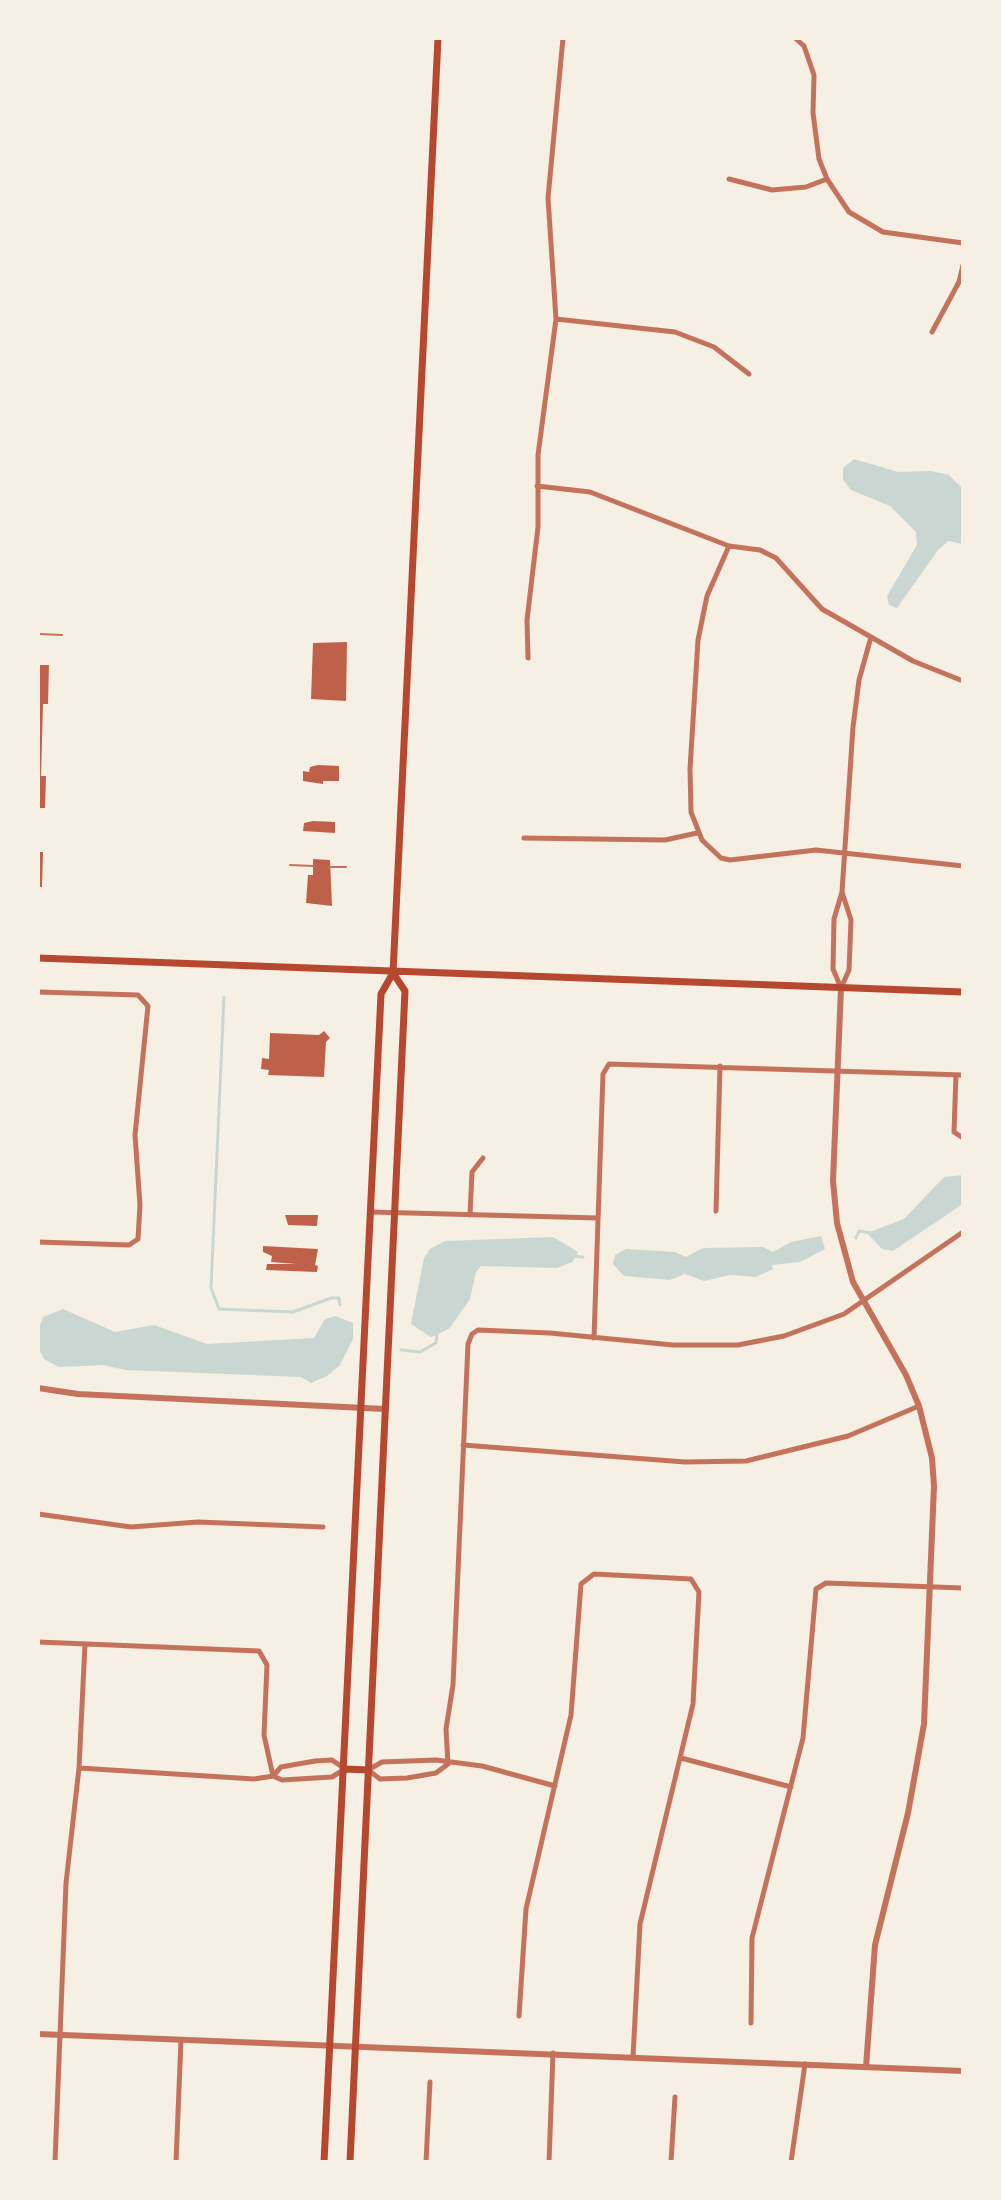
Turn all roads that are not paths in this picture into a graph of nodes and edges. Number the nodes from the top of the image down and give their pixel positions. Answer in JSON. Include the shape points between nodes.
{"nodes":[{"id":1,"x":438,"y":38,"type":"edge"},
{"id":2,"x":563,"y":38,"type":"edge"},
{"id":3,"x":795,"y":38,"type":"edge"},
{"id":4,"x":729,"y":179,"type":"dead end"},
{"id":5,"x":827,"y":179,"type":"junction"},
{"id":6,"x":963,"y":243,"type":"edge"},
{"id":7,"x":963,"y":265,"type":"edge"},
{"id":8,"x":556,"y":319,"type":"junction"},
{"id":9,"x":932,"y":332,"type":"dead end"},
{"id":10,"x":749,"y":374,"type":"dead end"},
{"id":11,"x":537,"y":486,"type":"junction"},
{"id":12,"x":729,"y":546,"type":"junction"},
{"id":13,"x":38,"y":634,"type":"edge"},
{"id":14,"x":62,"y":635,"type":"dead end"},
{"id":15,"x":871,"y":637,"type":"junction"},
{"id":16,"x":528,"y":658,"type":"dead end"},
{"id":17,"x":963,"y":681,"type":"edge"},
{"id":18,"x":697,"y":833,"type":"junction"},
{"id":19,"x":524,"y":838,"type":"dead end"},
{"id":20,"x":846,"y":853,"type":"junction"},
{"id":21,"x":290,"y":865,"type":"dead end"},
{"id":22,"x":313,"y":866,"type":"dead end"},
{"id":23,"x":963,"y":866,"type":"edge"},
{"id":24,"x":329,"y":867,"type":"dead end"},
{"id":25,"x":346,"y":867,"type":"dead end"},
{"id":26,"x":842,"y":892,"type":"junction"},
{"id":27,"x":38,"y":958,"type":"edge"},
{"id":28,"x":393,"y":973,"type":"junction"},
{"id":29,"x":841,"y":988,"type":"junction"},
{"id":30,"x":38,"y":992,"type":"edge"},
{"id":31,"x":963,"y":992,"type":"edge"},
{"id":32,"x":720,"y":1066,"type":"junction"},
{"id":33,"x":838,"y":1070,"type":"junction"},
{"id":34,"x":960,"y":1075,"type":"edge"},
{"id":35,"x":963,"y":1138,"type":"edge"},
{"id":36,"x":483,"y":1158,"type":"dead end"},
{"id":37,"x":716,"y":1211,"type":"dead end"},
{"id":38,"x":371,"y":1212,"type":"junction"},
{"id":39,"x":394,"y":1212,"type":"junction"},
{"id":40,"x":470,"y":1215,"type":"junction"},
{"id":41,"x":598,"y":1218,"type":"junction"},
{"id":42,"x":963,"y":1232,"type":"edge"},
{"id":43,"x":38,"y":1242,"type":"edge"},
{"id":44,"x":863,"y":1302,"type":"junction"},
{"id":45,"x":594,"y":1338,"type":"junction"},
{"id":46,"x":38,"y":1388,"type":"edge"},
{"id":47,"x":919,"y":1406,"type":"junction"},
{"id":48,"x":361,"y":1407,"type":"junction"},
{"id":49,"x":385,"y":1409,"type":"junction"},
{"id":50,"x":463,"y":1445,"type":"junction"},
{"id":51,"x":38,"y":1514,"type":"edge"},
{"id":52,"x":323,"y":1527,"type":"dead end"},
{"id":53,"x":929,"y":1587,"type":"junction"},
{"id":54,"x":963,"y":1588,"type":"edge"},
{"id":55,"x":38,"y":1642,"type":"edge"},
{"id":56,"x":85,"y":1644,"type":"junction"},
{"id":57,"x":681,"y":1758,"type":"junction"},
{"id":58,"x":448,"y":1764,"type":"junction"},
{"id":59,"x":79,"y":1768,"type":"junction"},
{"id":60,"x":345,"y":1769,"type":"junction"},
{"id":61,"x":368,"y":1770,"type":"junction"},
{"id":62,"x":273,"y":1776,"type":"junction"},
{"id":63,"x":555,"y":1786,"type":"junction"},
{"id":64,"x":791,"y":1787,"type":"junction"},
{"id":65,"x":519,"y":2016,"type":"dead end"},
{"id":66,"x":751,"y":2023,"type":"dead end"},
{"id":67,"x":38,"y":2034,"type":"edge"},
{"id":68,"x":60,"y":2035,"type":"junction"},
{"id":69,"x":181,"y":2040,"type":"junction"},
{"id":70,"x":329,"y":2045,"type":"junction"},
{"id":71,"x":354,"y":2046,"type":"junction"},
{"id":72,"x":553,"y":2053,"type":"junction"},
{"id":73,"x":633,"y":2057,"type":"junction"},
{"id":74,"x":805,"y":2064,"type":"junction"},
{"id":75,"x":866,"y":2067,"type":"junction"},
{"id":76,"x":963,"y":2071,"type":"edge"},
{"id":77,"x":430,"y":2082,"type":"dead end"},
{"id":78,"x":675,"y":2097,"type":"dead end"},
{"id":79,"x":55,"y":2162,"type":"edge"},
{"id":80,"x":176,"y":2162,"type":"edge"},
{"id":81,"x":324,"y":2162,"type":"edge"},
{"id":82,"x":350,"y":2162,"type":"edge"},
{"id":83,"x":426,"y":2162,"type":"edge"},
{"id":84,"x":549,"y":2162,"type":"edge"},
{"id":85,"x":671,"y":2162,"type":"edge"},
{"id":86,"x":791,"y":2162,"type":"edge"}],
"edges":[{"from":1,"to":28,"type":"main road"},
{"from":2,"to":8,"type":"street","via":[[548,198]]},
{"from":3,"to":5,"type":"street","via":[[804,46],[814,75],[813,113]]},
{"from":4,"to":5,"type":"street","via":[[772,190]]},
{"from":5,"to":6,"type":"street","via":[[849,212],[883,232]]},
{"from":7,"to":9,"type":"street"},
{"from":8,"to":10,"type":"street","via":[[675,332],[714,347]]},
{"from":8,"to":11,"type":"street"},
{"from":11,"to":12,"type":"street","via":[[590,492]]},
{"from":11,"to":16,"type":"street"},
{"from":12,"to":15,"type":"street","via":[[776,558],[822,609]]},
{"from":12,"to":18,"type":"street","via":[[707,596],[698,640],[690,769]]},
{"from":13,"to":14,"type":"lane"},
{"from":15,"to":17,"type":"street"},
{"from":15,"to":20,"type":"street","via":[[853,727]]},
{"from":18,"to":19,"type":"street","via":[[665,840]]},
{"from":18,"to":20,"type":"street","via":[[721,858],[730,860],[792,851]]},
{"from":20,"to":23,"type":"street"},
{"from":20,"to":26,"type":"street"},
{"from":21,"to":22,"type":"lane"},
{"from":24,"to":25,"type":"lane"},
{"from":26,"to":29,"type":"street","via":[[834,919],[833,969]]},
{"from":26,"to":29,"type":"street","via":[[851,920],[849,970]]},
{"from":27,"to":28,"type":"main road"},
{"from":28,"to":29,"type":"main road"},
{"from":28,"to":38,"type":"main road","via":[[381,994]]},
{"from":28,"to":39,"type":"main road","via":[[405,991]]},
{"from":29,"to":31,"type":"main road"},
{"from":29,"to":33,"type":"street"},
{"from":30,"to":43,"type":"street","via":[[138,995],[148,1006],[135,1135],[138,1239],[129,1245]]},
{"from":32,"to":33,"type":"street"},
{"from":32,"to":37,"type":"street"},
{"from":32,"to":41,"type":"street","via":[[606,1067]]},
{"from":33,"to":34,"type":"street"},
{"from":33,"to":44,"type":"street","via":[[836,1214],[846,1261]]},
{"from":34,"to":35,"type":"street","via":[[954,1132]]},
{"from":36,"to":40,"type":"street","via":[[472,1172]]},
{"from":38,"to":39,"type":"street"},
{"from":38,"to":48,"type":"main road"},
{"from":39,"to":40,"type":"street"},
{"from":39,"to":49,"type":"main road"},
{"from":40,"to":41,"type":"street"},
{"from":41,"to":45,"type":"street"},
{"from":42,"to":44,"type":"street"},
{"from":44,"to":45,"type":"street","via":[[784,1336],[738,1345]]},
{"from":44,"to":47,"type":"street"},
{"from":45,"to":50,"type":"street","via":[[472,1334]]},
{"from":46,"to":48,"type":"street"},
{"from":47,"to":50,"type":"street","via":[[848,1436],[746,1461],[685,1462]]},
{"from":47,"to":53,"type":"street","via":[[934,1486]]},
{"from":48,"to":49,"type":"street"},
{"from":48,"to":60,"type":"main road"},
{"from":49,"to":61,"type":"main road"},
{"from":50,"to":58,"type":"street"},
{"from":51,"to":52,"type":"street","via":[[131,1527],[198,1522]]},
{"from":53,"to":54,"type":"street"},
{"from":53,"to":64,"type":"street","via":[[826,1583],[816,1589],[809,1699]]},
{"from":53,"to":75,"type":"street","via":[[920,1750],[875,1945]]},
{"from":55,"to":56,"type":"street"},
{"from":56,"to":59,"type":"street"},
{"from":56,"to":62,"type":"street","via":[[254,1650],[263,1655],[264,1735]]},
{"from":57,"to":63,"type":"street","via":[[693,1704],[698,1587],[685,1577],[594,1574],[585,1579],[578,1605],[571,1715]]},
{"from":57,"to":64,"type":"street"},
{"from":57,"to":73,"type":"street","via":[[640,1924]]},
{"from":58,"to":61,"type":"street","via":[[382,1762]]},
{"from":58,"to":61,"type":"street","via":[[436,1773],[407,1778],[380,1779]]},
{"from":58,"to":63,"type":"street","via":[[482,1766]]},
{"from":59,"to":62,"type":"street"},
{"from":59,"to":68,"type":"street","via":[[66,1883]]},
{"from":60,"to":61,"type":"main road"},
{"from":60,"to":62,"type":"street","via":[[332,1777]]},
{"from":60,"to":62,"type":"street","via":[[332,1760],[315,1761],[281,1767]]},
{"from":60,"to":70,"type":"main road"},
{"from":61,"to":71,"type":"main road"},
{"from":63,"to":65,"type":"street","via":[[526,1909]]},
{"from":64,"to":66,"type":"street","via":[[752,1938]]},
{"from":67,"to":68,"type":"street"},
{"from":68,"to":69,"type":"street"},
{"from":68,"to":79,"type":"street"},
{"from":69,"to":70,"type":"street"},
{"from":69,"to":80,"type":"street"},
{"from":70,"to":71,"type":"street"},
{"from":70,"to":81,"type":"main road"},
{"from":71,"to":72,"type":"street"},
{"from":71,"to":82,"type":"main road"},
{"from":72,"to":73,"type":"street"},
{"from":72,"to":84,"type":"street"},
{"from":73,"to":74,"type":"street"},
{"from":74,"to":75,"type":"street"},
{"from":74,"to":86,"type":"street"},
{"from":75,"to":76,"type":"street"},
{"from":77,"to":83,"type":"street"},
{"from":78,"to":85,"type":"street"}]}
